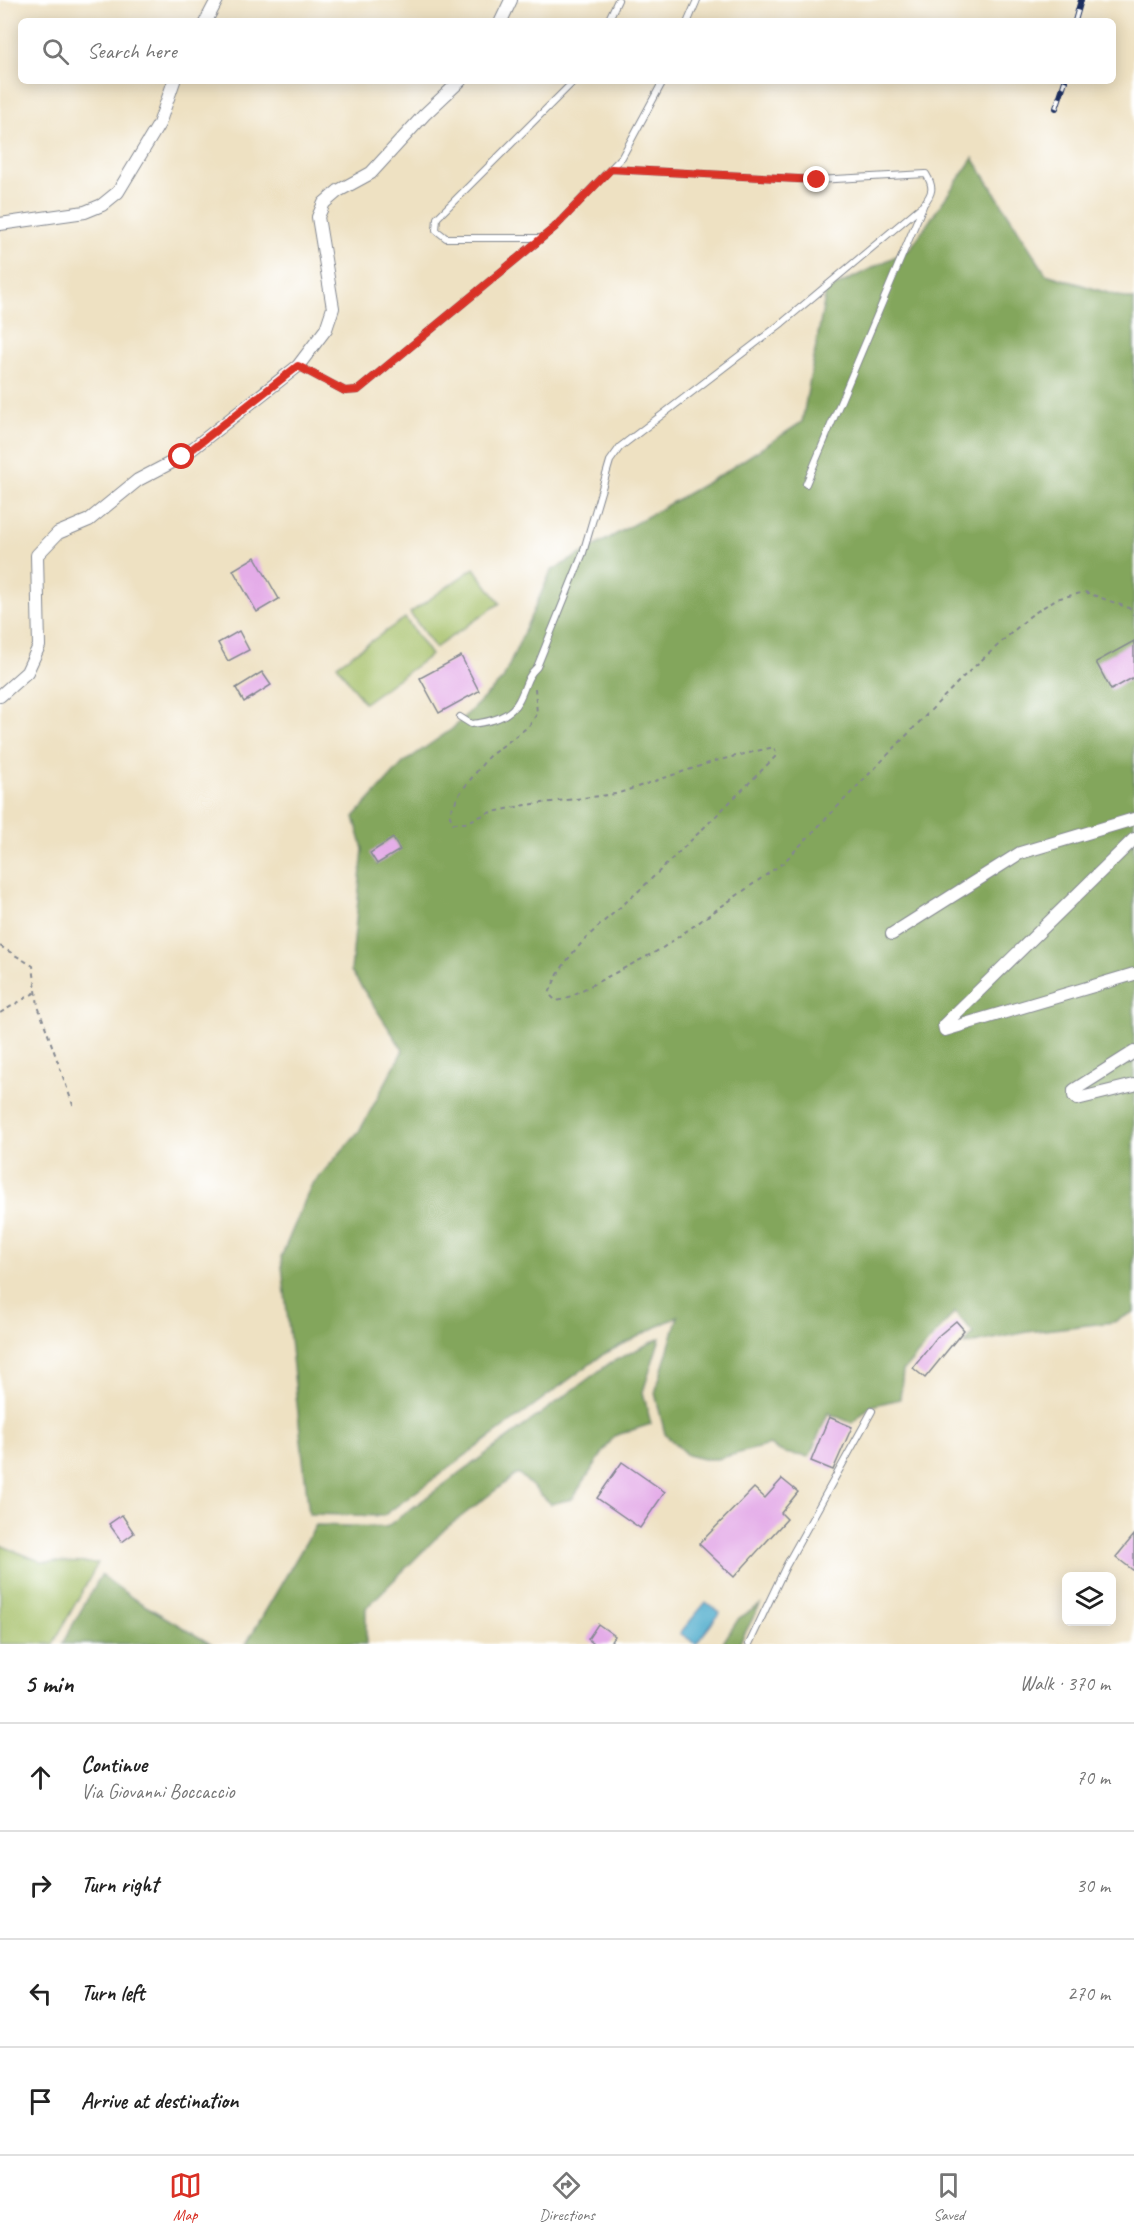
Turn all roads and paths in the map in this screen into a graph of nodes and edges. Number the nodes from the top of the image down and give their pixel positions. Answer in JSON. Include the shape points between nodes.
{"nodes":[{"id":1,"x":217,"y":0,"type":"edge"},
{"id":2,"x":511,"y":0,"type":"edge"},
{"id":3,"x":618,"y":0,"type":"edge"},
{"id":4,"x":697,"y":0,"type":"edge"},
{"id":5,"x":208,"y":18,"type":"edge"},
{"id":6,"x":502,"y":18,"type":"edge"},
{"id":7,"x":609,"y":18,"type":"edge"},
{"id":8,"x":689,"y":18,"type":"edge"},
{"id":9,"x":173,"y":84,"type":"edge"},
{"id":10,"x":457,"y":84,"type":"edge"},
{"id":11,"x":571,"y":84,"type":"edge"},
{"id":12,"x":661,"y":84,"type":"edge"},
{"id":13,"x":611,"y":169,"type":"junction"},
{"id":14,"x":923,"y":205,"type":"junction"},
{"id":15,"x":0,"y":225,"type":"edge"},
{"id":16,"x":541,"y":238,"type":"junction"},
{"id":17,"x":298,"y":366,"type":"junction"},
{"id":18,"x":806,"y":484,"type":"dead end"},
{"id":19,"x":1134,"y":615,"type":"edge"},
{"id":20,"x":537,"y":667,"type":"junction"},
{"id":21,"x":0,"y":696,"type":"edge"},
{"id":22,"x":460,"y":717,"type":"dead end"},
{"id":23,"x":1134,"y":819,"type":"edge"},
{"id":24,"x":1134,"y":839,"type":"edge"},
{"id":25,"x":892,"y":934,"type":"dead end"},
{"id":26,"x":0,"y":946,"type":"edge"},
{"id":27,"x":1134,"y":974,"type":"edge"},
{"id":28,"x":36,"y":992,"type":"junction"},
{"id":29,"x":0,"y":1013,"type":"edge"},
{"id":30,"x":1134,"y":1052,"type":"edge"},
{"id":31,"x":1134,"y":1085,"type":"edge"},
{"id":32,"x":73,"y":1105,"type":"dead end"},
{"id":33,"x":872,"y":1411,"type":"dead end"},
{"id":34,"x":749,"y":1644,"type":"edge"}],
"edges":[{"from":1,"to":5,"type":"street"},
{"from":2,"to":6,"type":"street"},
{"from":3,"to":7,"type":"lane"},
{"from":4,"to":8,"type":"lane"},
{"from":9,"to":15,"type":"street","via":[[159,124],[118,192],[85,212]]},
{"from":10,"to":17,"type":"street","via":[[371,173],[324,203],[318,217],[333,308],[326,329]]},
{"from":11,"to":16,"type":"lane","via":[[437,218],[436,230],[446,238]]},
{"from":12,"to":13,"type":"lane","via":[[622,157]]},
{"from":13,"to":14,"type":"lane","via":[[817,180],[926,174],[933,186]]},
{"from":13,"to":16,"type":"lane"},
{"from":14,"to":18,"type":"lane"},
{"from":14,"to":20,"type":"lane","via":[[782,323],[620,447],[610,461],[583,553]]},
{"from":16,"to":17,"type":"lane","via":[[358,390],[345,391]]},
{"from":17,"to":21,"type":"street","via":[[182,457],[138,480],[89,520],[58,533],[37,555],[39,646],[27,672]]},
{"from":19,"to":20,"type":"path","via":[[1129,608],[1085,592],[1047,604],[963,677],[783,863],[661,949],[556,1001],[549,994],[572,951],[777,755],[774,747],[715,761],[616,794],[526,805],[453,823],[449,814],[475,772],[529,726],[537,714]]},
{"from":20,"to":22,"type":"lane","via":[[529,674],[512,710],[492,722],[471,724]]},
{"from":23,"to":25,"type":"street","via":[[1020,853]]},
{"from":24,"to":27,"type":"street","via":[[944,1025],[945,1030]]},
{"from":26,"to":28,"type":"path","via":[[33,966]]},
{"from":28,"to":29,"type":"path"},
{"from":28,"to":32,"type":"path"},
{"from":30,"to":31,"type":"street","via":[[1084,1082],[1074,1090],[1074,1096],[1077,1099]]},
{"from":33,"to":34,"type":"lane","via":[[786,1566]]}]}
